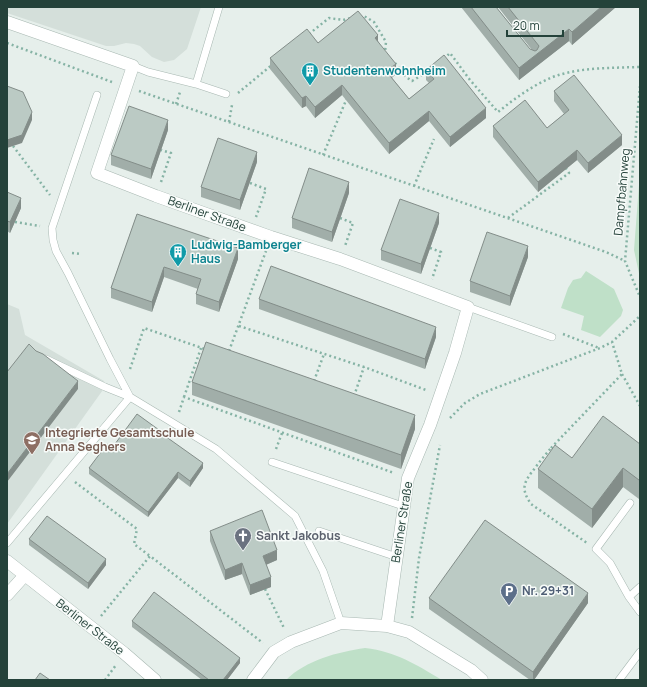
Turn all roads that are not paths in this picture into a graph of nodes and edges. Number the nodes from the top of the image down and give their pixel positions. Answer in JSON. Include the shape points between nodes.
{"nodes":[{"id":1,"x":219,"y":7,"type":"edge"},
{"id":2,"x":7,"y":22,"type":"edge"},
{"id":3,"x":133,"y":66,"type":"junction"},
{"id":4,"x":196,"y":84,"type":"junction"},
{"id":5,"x":226,"y":94,"type":"road end"},
{"id":6,"x":98,"y":95,"type":"dead end"},
{"id":7,"x":468,"y":307,"type":"junction"},
{"id":8,"x":552,"y":337,"type":"dead end"},
{"id":9,"x":39,"y":356,"type":"edge"},
{"id":10,"x":130,"y":397,"type":"junction"},
{"id":11,"x":272,"y":462,"type":"dead end"},
{"id":12,"x":630,"y":503,"type":"edge"},
{"id":13,"x":403,"y":506,"type":"junction"},
{"id":14,"x":319,"y":531,"type":"dead end"},
{"id":15,"x":7,"y":543,"type":"edge"},
{"id":16,"x":397,"y":557,"type":"junction"},
{"id":17,"x":7,"y":560,"type":"edge"},
{"id":18,"x":25,"y":575,"type":"junction"},
{"id":19,"x":640,"y":587,"type":"edge"},
{"id":20,"x":7,"y":595,"type":"edge"},
{"id":21,"x":629,"y":596,"type":"junction"},
{"id":22,"x":640,"y":612,"type":"edge"},
{"id":23,"x":341,"y":622,"type":"junction"},
{"id":24,"x":387,"y":626,"type":"junction"},
{"id":25,"x":640,"y":652,"type":"edge"},
{"id":26,"x":155,"y":680,"type":"edge"},
{"id":27,"x":253,"y":680,"type":"edge"},
{"id":28,"x":482,"y":680,"type":"edge"},
{"id":29,"x":619,"y":680,"type":"edge"}],
"edges":[{"from":1,"to":4,"type":"lane"},
{"from":2,"to":3,"type":"street"},
{"from":3,"to":4,"type":"lane"},
{"from":3,"to":7,"type":"street","name":"Berliner Straße","via":[[97,173]]},
{"from":4,"to":5,"type":"lane"},
{"from":6,"to":10,"type":"lane","via":[[52,228],[53,240],[56,251]]},
{"from":7,"to":8,"type":"lane","name":"Berliner Straße"},
{"from":7,"to":13,"type":"street","name":"Berliner Straße","via":[[430,425],[408,478]]},
{"from":9,"to":10,"type":"lane"},
{"from":10,"to":15,"type":"lane"},
{"from":10,"to":23,"type":"lane","via":[[216,449],[296,516],[323,572]]},
{"from":11,"to":13,"type":"lane"},
{"from":12,"to":21,"type":"lane","via":[[596,549],[610,563]]},
{"from":13,"to":16,"type":"street","name":"Berliner Straße"},
{"from":14,"to":16,"type":"lane"},
{"from":16,"to":24,"type":"street","name":"Berliner Straße"},
{"from":17,"to":18,"type":"street","name":"Berliner Straße"},
{"from":18,"to":20,"type":"street"},
{"from":18,"to":26,"type":"street","name":"Berliner Straße"},
{"from":19,"to":21,"type":"lane"},
{"from":21,"to":22,"type":"lane"},
{"from":23,"to":24,"type":"street"},
{"from":23,"to":27,"type":"street","via":[[291,642],[274,652]]},
{"from":24,"to":28,"type":"street","via":[[409,632]]},
{"from":25,"to":29,"type":"lane"}]}
